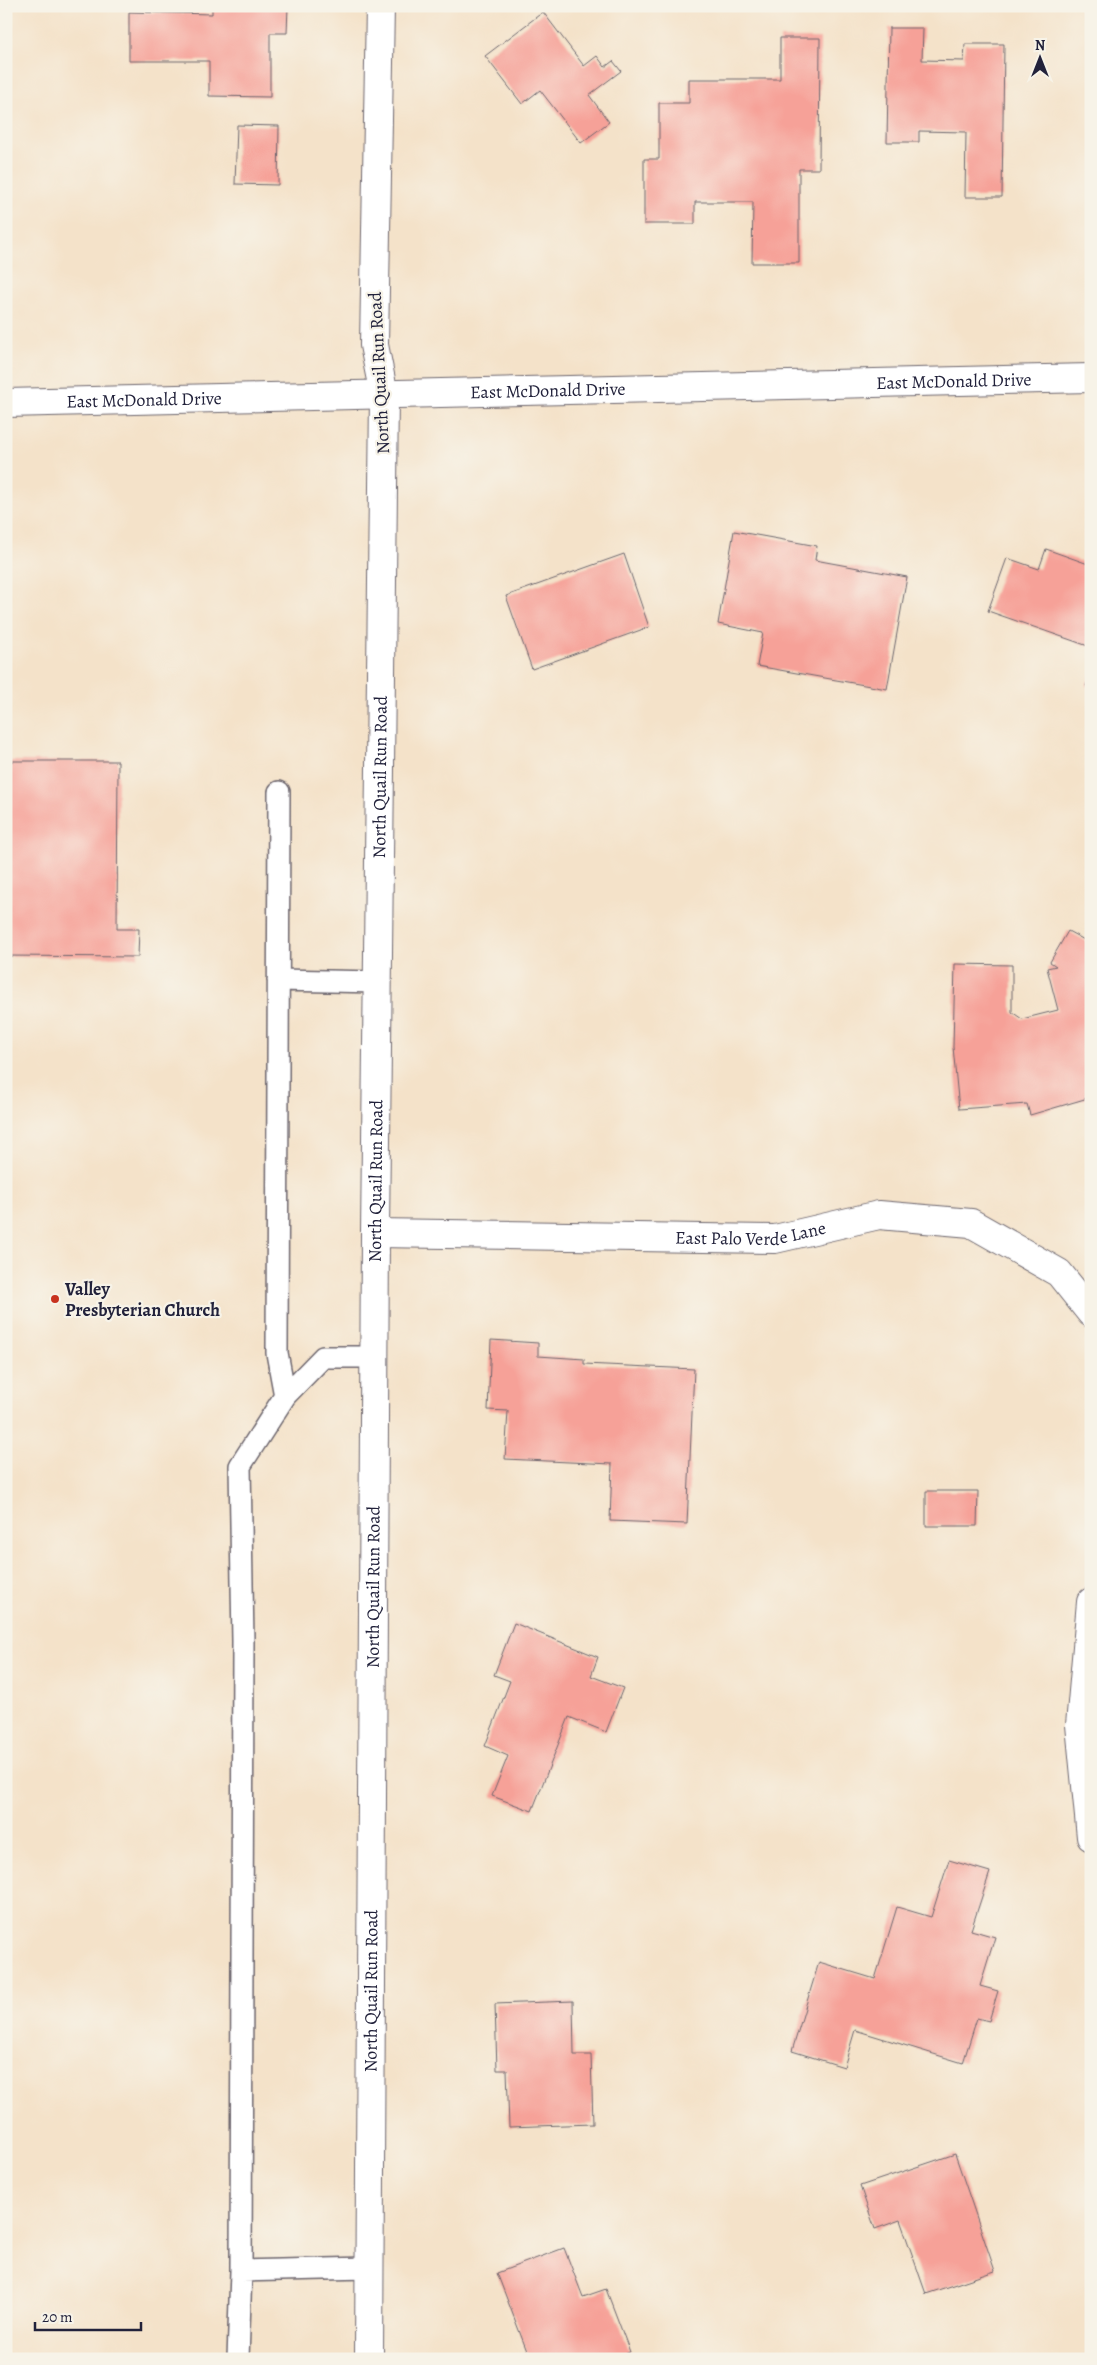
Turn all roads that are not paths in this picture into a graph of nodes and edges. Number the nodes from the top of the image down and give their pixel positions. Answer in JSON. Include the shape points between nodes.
{"nodes":[{"id":1,"x":380,"y":6,"type":"edge"},
{"id":2,"x":1091,"y":378,"type":"edge"},
{"id":3,"x":384,"y":395,"type":"junction"},
{"id":4,"x":6,"y":403,"type":"edge"},
{"id":5,"x":278,"y":792,"type":"dead end"},
{"id":6,"x":278,"y":980,"type":"junction"},
{"id":7,"x":378,"y":982,"type":"junction"},
{"id":8,"x":375,"y":1233,"type":"junction"},
{"id":9,"x":1091,"y":1313,"type":"edge"},
{"id":10,"x":374,"y":1357,"type":"junction"},
{"id":11,"x":286,"y":1396,"type":"junction"},
{"id":12,"x":1091,"y":1602,"type":"edge"},
{"id":13,"x":1091,"y":1837,"type":"edge"},
{"id":14,"x":368,"y":2268,"type":"junction"},
{"id":15,"x":241,"y":2271,"type":"junction"},
{"id":16,"x":238,"y":2359,"type":"edge"},
{"id":17,"x":369,"y":2359,"type":"edge"}],
"edges":[{"from":1,"to":3,"type":"street","name":"North Quail Run Road","via":[[374,345]]},
{"from":2,"to":3,"type":"street","name":"East McDonald Drive"},
{"from":3,"to":4,"type":"street","name":"East McDonald Drive"},
{"from":3,"to":7,"type":"street","name":"North Quail Run Road"},
{"from":5,"to":6,"type":"lane"},
{"from":6,"to":7,"type":"lane"},
{"from":6,"to":11,"type":"lane","via":[[277,1353]]},
{"from":7,"to":8,"type":"street","name":"North Quail Run Road"},
{"from":8,"to":9,"type":"street","name":"East Palo Verde Lane","via":[[775,1239],[879,1214],[972,1223],[1059,1273]]},
{"from":8,"to":10,"type":"street","name":"North Quail Run Road"},
{"from":10,"to":11,"type":"lane","via":[[323,1357]]},
{"from":10,"to":14,"type":"street","name":"North Quail Run Road"},
{"from":11,"to":15,"type":"lane","via":[[240,1466],[243,1641]]},
{"from":12,"to":13,"type":"street","via":[[1080,1725]]},
{"from":14,"to":15,"type":"lane"},
{"from":14,"to":17,"type":"street","name":"North Quail Run Road"},
{"from":15,"to":16,"type":"lane"}]}
